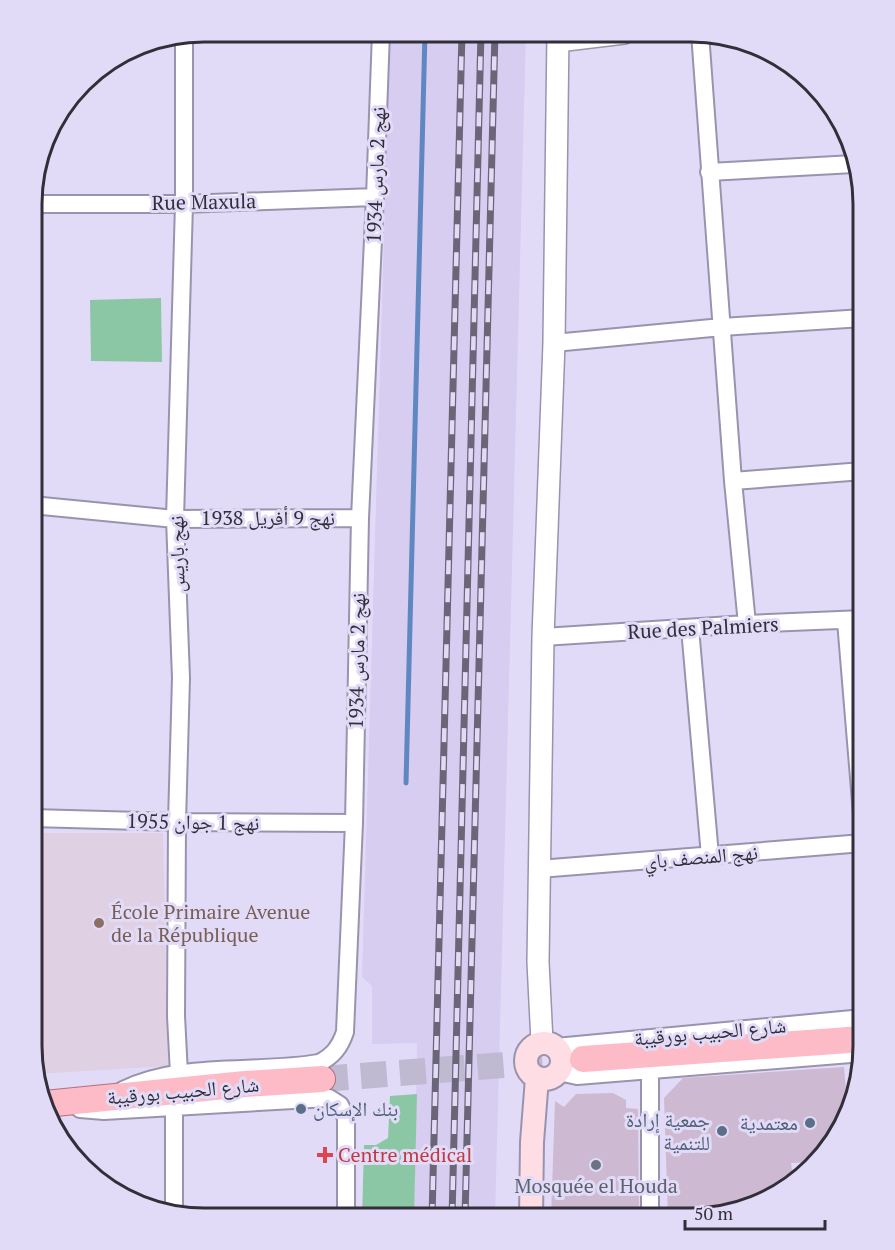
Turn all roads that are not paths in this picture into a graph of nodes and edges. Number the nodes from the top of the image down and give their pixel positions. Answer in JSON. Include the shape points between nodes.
{"nodes":[{"id":1,"x":381,"y":42,"type":"edge"},
{"id":2,"x":558,"y":42,"type":"edge"},
{"id":3,"x":701,"y":42,"type":"edge"},
{"id":4,"x":184,"y":43,"type":"edge"},
{"id":5,"x":848,"y":164,"type":"edge"},
{"id":6,"x":709,"y":172,"type":"junction"},
{"id":7,"x":375,"y":197,"type":"junction"},
{"id":8,"x":42,"y":204,"type":"edge"},
{"id":9,"x":183,"y":204,"type":"junction"},
{"id":10,"x":853,"y":319,"type":"edge"},
{"id":11,"x":722,"y":327,"type":"junction"},
{"id":12,"x":554,"y":343,"type":"junction"},
{"id":13,"x":853,"y":472,"type":"edge"},
{"id":14,"x":733,"y":481,"type":"junction"},
{"id":15,"x":42,"y":506,"type":"edge"},
{"id":16,"x":360,"y":518,"type":"junction"},
{"id":17,"x":176,"y":519,"type":"junction"},
{"id":18,"x":853,"y":620,"type":"edge"},
{"id":19,"x":846,"y":621,"type":"junction"},
{"id":20,"x":747,"y":624,"type":"junction"},
{"id":21,"x":690,"y":628,"type":"junction"},
{"id":22,"x":543,"y":637,"type":"junction"},
{"id":23,"x":853,"y":705,"type":"edge"},
{"id":24,"x":42,"y":818,"type":"edge"},
{"id":25,"x":177,"y":822,"type":"junction"},
{"id":26,"x":354,"y":824,"type":"junction"},
{"id":27,"x":853,"y":844,"type":"edge"},
{"id":28,"x":710,"y":856,"type":"junction"},
{"id":29,"x":539,"y":869,"type":"junction"},
{"id":30,"x":853,"y":1019,"type":"edge"},
{"id":31,"x":853,"y":1040,"type":"edge"},
{"id":32,"x":549,"y":1045,"type":"junction"},
{"id":33,"x":853,"y":1054,"type":"edge"},
{"id":34,"x":583,"y":1059,"type":"tunnel mouth"},
{"id":35,"x":650,"y":1070,"type":"junction"},
{"id":36,"x":179,"y":1074,"type":"junction"},
{"id":37,"x":548,"y":1075,"type":"junction"},
{"id":38,"x":322,"y":1079,"type":"tunnel mouth"},
{"id":39,"x":245,"y":1094,"type":"junction"},
{"id":40,"x":109,"y":1097,"type":"junction"},
{"id":41,"x":52,"y":1103,"type":"edge"},
{"id":42,"x":53,"y":1103,"type":"edge"},
{"id":43,"x":174,"y":1108,"type":"junction"},
{"id":44,"x":174,"y":1205,"type":"edge"},
{"id":45,"x":346,"y":1208,"type":"edge"},
{"id":46,"x":531,"y":1208,"type":"edge"},
{"id":47,"x":650,"y":1208,"type":"edge"}],
"edges":[{"from":1,"to":7,"type":"street","name":"نهج 2 مارس 1934"},
{"from":2,"to":12,"type":"street"},
{"from":3,"to":6,"type":"street"},
{"from":4,"to":9,"type":"street","name":"نهج باريس"},
{"from":5,"to":6,"type":"street"},
{"from":6,"to":11,"type":"street"},
{"from":7,"to":9,"type":"street","name":"Rue Maxula"},
{"from":7,"to":16,"type":"street","name":"نهج 2 مارس 1934"},
{"from":8,"to":9,"type":"street","name":"Rue Maxula"},
{"from":9,"to":17,"type":"street","name":"نهج باريس"},
{"from":10,"to":11,"type":"street"},
{"from":11,"to":12,"type":"street"},
{"from":11,"to":14,"type":"street"},
{"from":12,"to":22,"type":"street"},
{"from":13,"to":14,"type":"street"},
{"from":14,"to":20,"type":"street"},
{"from":15,"to":17,"type":"street","name":"نهج 9 أفريل 1938"},
{"from":16,"to":17,"type":"street","name":"نهج 9 أفريل 1938"},
{"from":16,"to":26,"type":"street","name":"نهج 2 مارس 1934"},
{"from":17,"to":25,"type":"street","name":"نهج باريس","via":[[181,678]]},
{"from":18,"to":19,"type":"street","name":"Rue des Palmiers"},
{"from":19,"to":20,"type":"street","name":"Rue des Palmiers"},
{"from":19,"to":23,"type":"street"},
{"from":20,"to":21,"type":"street","name":"Rue des Palmiers"},
{"from":21,"to":22,"type":"street","name":"Rue des Palmiers"},
{"from":21,"to":28,"type":"street"},
{"from":22,"to":29,"type":"street"},
{"from":24,"to":25,"type":"street","name":"نهج 1 جوان 1955"},
{"from":25,"to":26,"type":"street","name":"نهج 1 جوان 1955"},
{"from":25,"to":36,"type":"street","name":"نهج باريس"},
{"from":26,"to":36,"type":"street","name":"نهج 2 مارس 1934","via":[[345,1032],[336,1051],[309,1065]]},
{"from":27,"to":28,"type":"street","name":"نهج المنصف باي"},
{"from":28,"to":29,"type":"street","name":"نهج المنصف باي"},
{"from":29,"to":32,"type":"street","via":[[538,962]]},
{"from":30,"to":32,"type":"street","name":"شارع الحبيب بورقيبة"},
{"from":31,"to":34,"type":"main road","name":"شارع الحبيب بورقيبة"},
{"from":32,"to":37,"type":"main road","via":[[561,1054],[562,1060]]},
{"from":32,"to":37,"type":"main road","via":[[532,1047],[526,1058],[528,1070]]},
{"from":33,"to":35,"type":"street","name":"شارع الحبيب بورقيبة"},
{"from":35,"to":37,"type":"street","name":"شارع الحبيب بورقيبة"},
{"from":35,"to":47,"type":"street"},
{"from":36,"to":40,"type":"street","name":"نهج 2 مارس 1934","via":[[142,1082]]},
{"from":37,"to":46,"type":"main road","via":[[532,1161]]},
{"from":38,"to":39,"type":"main road","name":"شارع الحبيب بورقيبة"},
{"from":39,"to":40,"type":"main road","name":"شارع الحبيب بورقيبة"},
{"from":39,"to":43,"type":"street"},
{"from":39,"to":45,"type":"street","via":[[322,1097],[340,1106],[346,1118]]},
{"from":40,"to":41,"type":"main road","name":"شارع الحبيب بورقيبة"},
{"from":42,"to":43,"type":"street","via":[[92,1111]]},
{"from":43,"to":44,"type":"street"}]}
